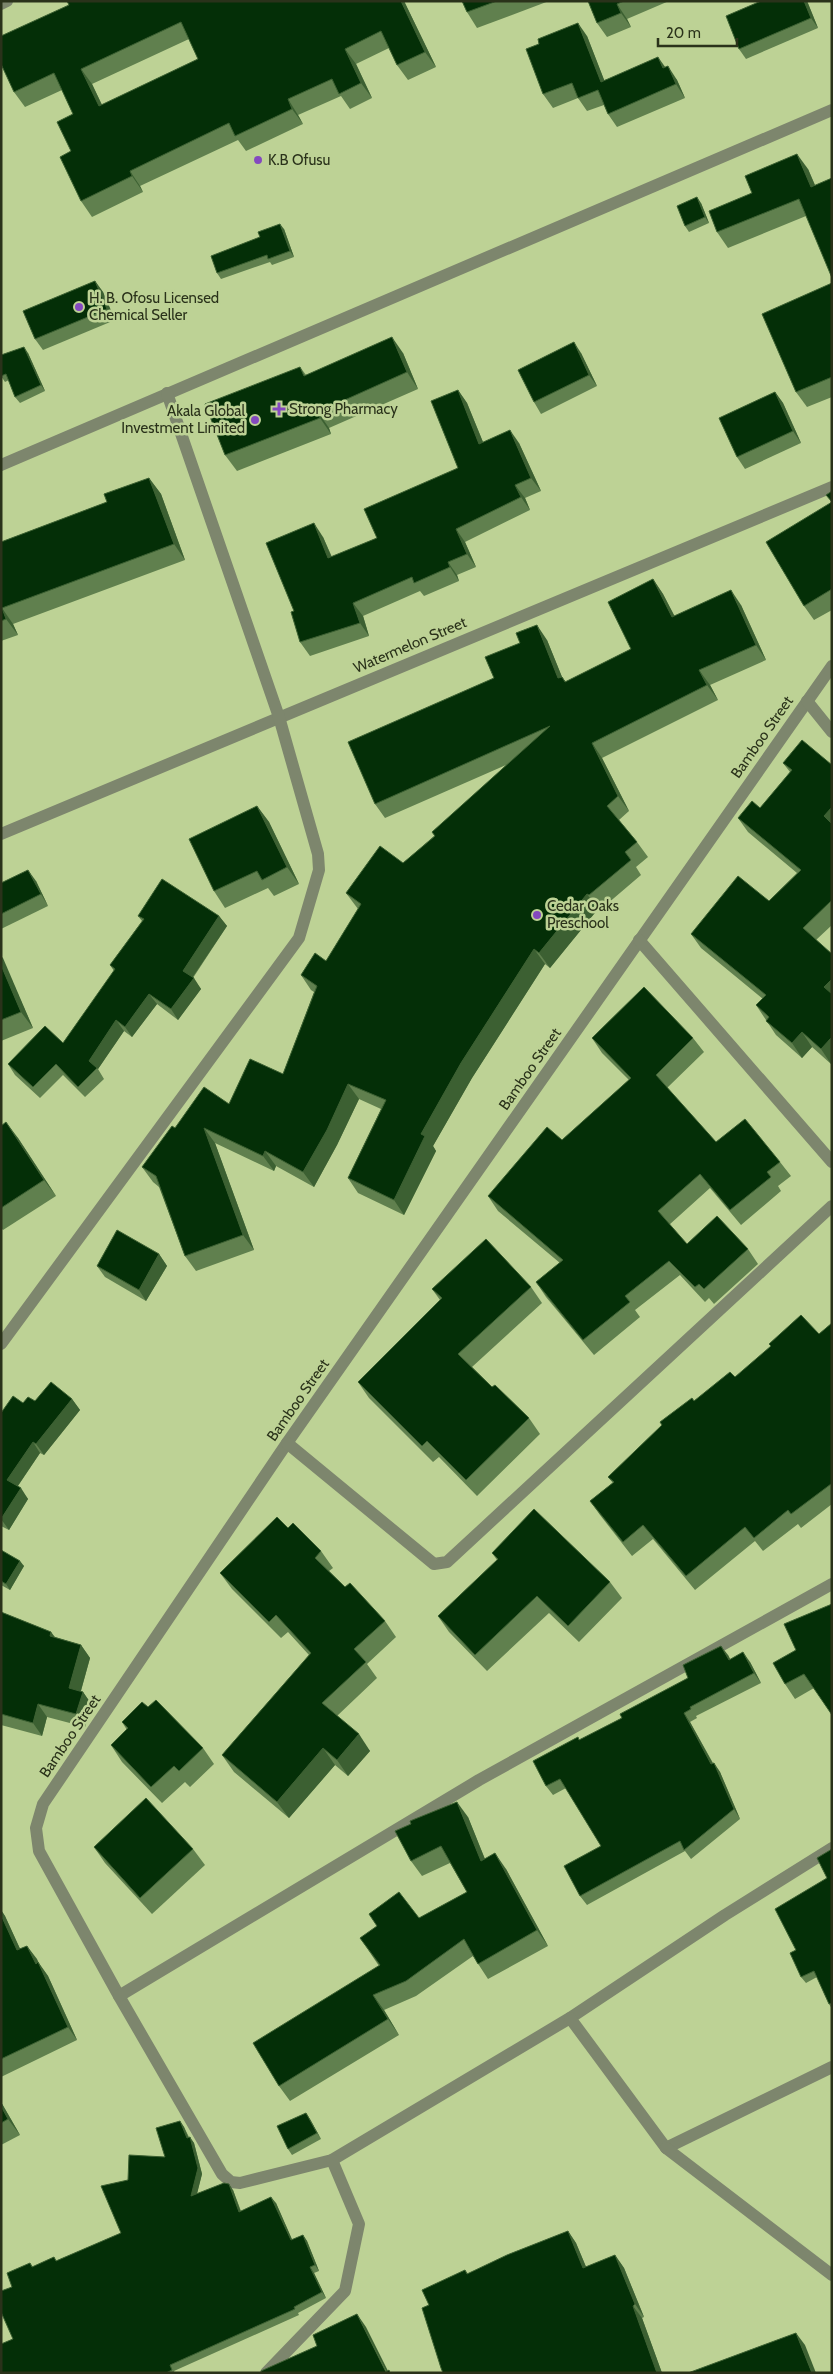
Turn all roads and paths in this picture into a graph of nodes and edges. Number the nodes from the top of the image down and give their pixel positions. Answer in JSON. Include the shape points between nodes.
{"nodes":[{"id":1,"x":8,"y":1,"type":"edge"},
{"id":2,"x":1,"y":4,"type":"edge"},
{"id":3,"x":832,"y":110,"type":"edge"},
{"id":4,"x":167,"y":393,"type":"junction"},
{"id":5,"x":1,"y":465,"type":"edge"},
{"id":6,"x":832,"y":487,"type":"edge"},
{"id":7,"x":832,"y":666,"type":"edge"},
{"id":8,"x":807,"y":701,"type":"junction"},
{"id":9,"x":279,"y":717,"type":"junction"},
{"id":10,"x":832,"y":732,"type":"edge"},
{"id":11,"x":1,"y":834,"type":"edge"},
{"id":12,"x":639,"y":940,"type":"junction"},
{"id":13,"x":832,"y":1162,"type":"edge"},
{"id":14,"x":832,"y":1206,"type":"edge"},
{"id":15,"x":1,"y":1344,"type":"edge"},
{"id":16,"x":287,"y":1443,"type":"junction"},
{"id":17,"x":832,"y":1584,"type":"edge"},
{"id":18,"x":832,"y":1848,"type":"edge"},
{"id":19,"x":120,"y":1996,"type":"junction"},
{"id":20,"x":570,"y":2018,"type":"junction"},
{"id":21,"x":832,"y":2068,"type":"edge"},
{"id":22,"x":666,"y":2148,"type":"junction"},
{"id":23,"x":332,"y":2160,"type":"junction"},
{"id":24,"x":832,"y":2275,"type":"edge"},
{"id":25,"x":266,"y":2373,"type":"edge"}],
"edges":[{"from":1,"to":2,"type":"street"},
{"from":3,"to":4,"type":"street"},
{"from":4,"to":5,"type":"street"},
{"from":4,"to":9,"type":"street"},
{"from":6,"to":9,"type":"street","name":"Watermelon Street"},
{"from":7,"to":8,"type":"street","name":"Bamboo Street"},
{"from":8,"to":10,"type":"street"},
{"from":8,"to":12,"type":"street","name":"Bamboo Street"},
{"from":9,"to":11,"type":"street","name":"Watermelon Street"},
{"from":9,"to":15,"type":"street","via":[[318,854],[319,870],[299,938]]},
{"from":12,"to":13,"type":"street"},
{"from":12,"to":16,"type":"street","name":"Bamboo Street"},
{"from":14,"to":16,"type":"street","via":[[447,1562],[434,1564]]},
{"from":16,"to":19,"type":"street","name":"Bamboo Street","via":[[43,1804],[36,1828],[39,1851]]},
{"from":17,"to":19,"type":"street","via":[[479,1780]]},
{"from":18,"to":20,"type":"street","via":[[724,1915]]},
{"from":19,"to":23,"type":"street","name":"Bamboo Street","via":[[222,2174],[231,2182],[240,2183]]},
{"from":20,"to":22,"type":"street"},
{"from":20,"to":23,"type":"street"},
{"from":21,"to":22,"type":"street"},
{"from":22,"to":24,"type":"street"},
{"from":23,"to":25,"type":"street","via":[[359,2224],[345,2292]]}]}
